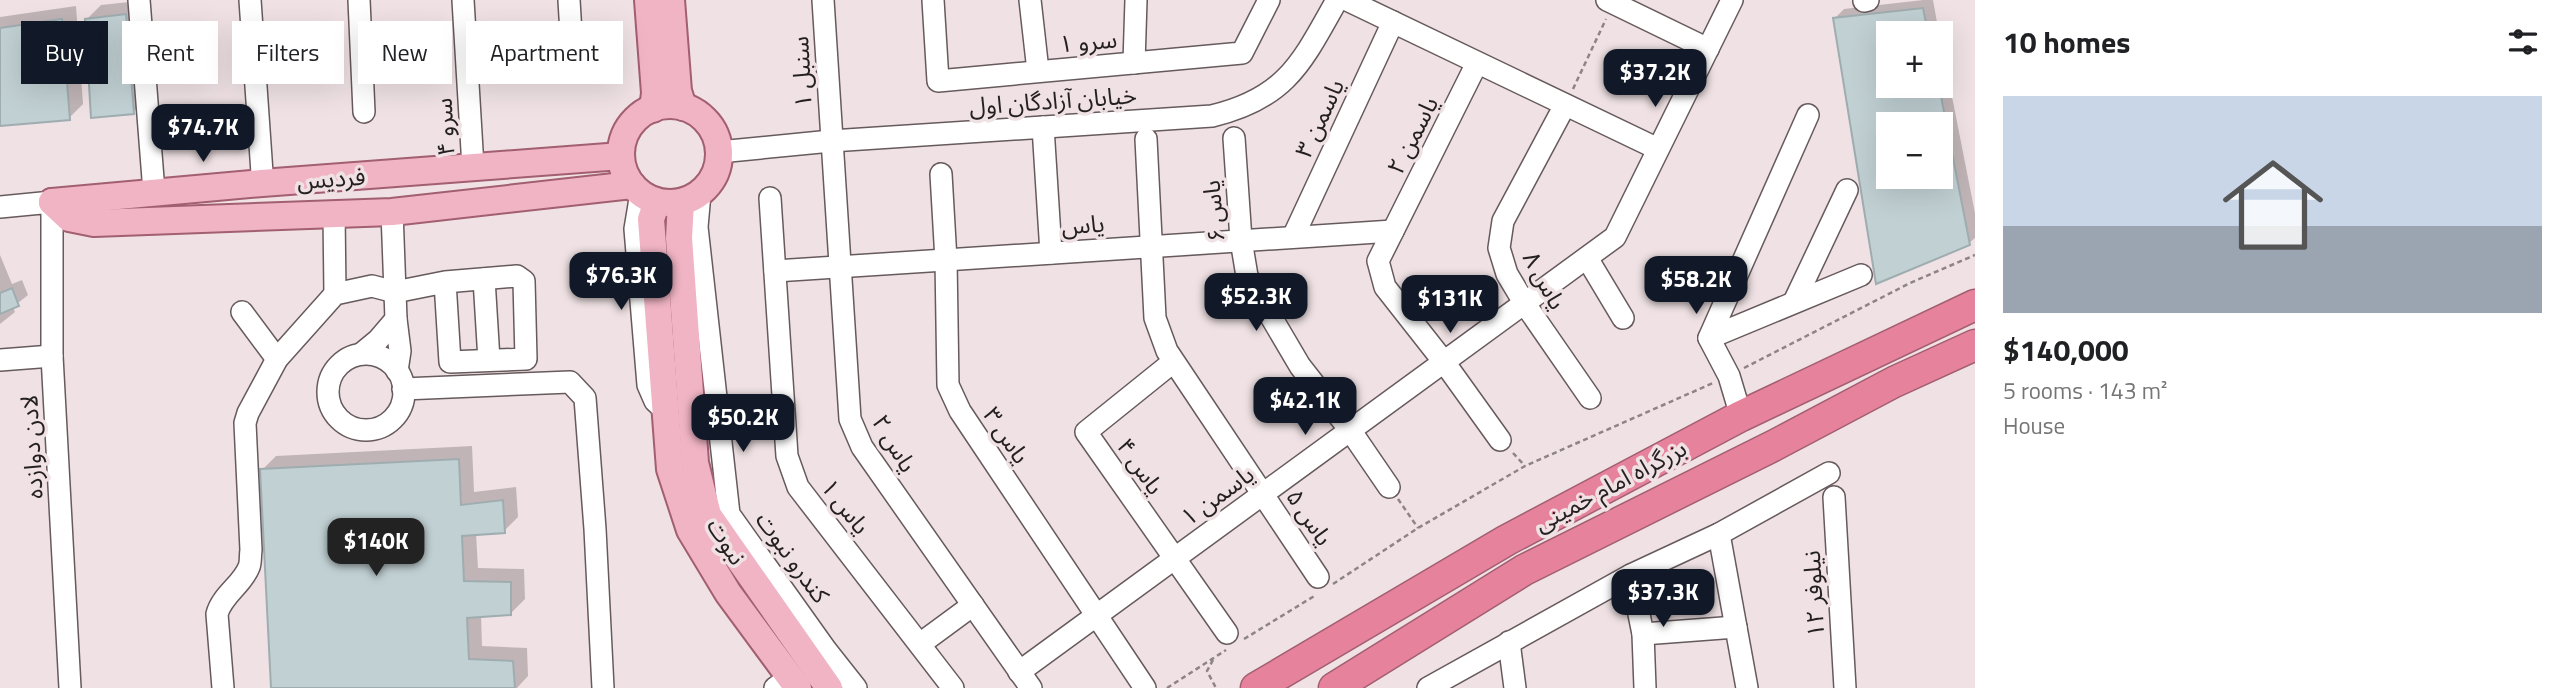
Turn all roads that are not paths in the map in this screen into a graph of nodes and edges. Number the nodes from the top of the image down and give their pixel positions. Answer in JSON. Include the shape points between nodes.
{"nodes":[{"id":1,"x":139,"y":0,"type":"edge"},
{"id":2,"x":250,"y":0,"type":"edge"},
{"id":3,"x":359,"y":0,"type":"edge"},
{"id":4,"x":463,"y":0,"type":"edge"},
{"id":5,"x":569,"y":0,"type":"edge"},
{"id":6,"x":648,"y":0,"type":"edge"},
{"id":7,"x":671,"y":0,"type":"edge"},
{"id":8,"x":822,"y":0,"type":"edge"},
{"id":9,"x":933,"y":0,"type":"edge"},
{"id":10,"x":1030,"y":0,"type":"edge"},
{"id":11,"x":1136,"y":0,"type":"edge"},
{"id":12,"x":1337,"y":0,"type":"edge"},
{"id":13,"x":1347,"y":0,"type":"edge"},
{"id":14,"x":1732,"y":0,"type":"edge"},
{"id":15,"x":1265,"y":1,"type":"edge"},
{"id":16,"x":1610,"y":2,"type":"edge"},
{"id":17,"x":570,"y":21,"type":"edge"},
{"id":18,"x":1393,"y":22,"type":"junction"},
{"id":19,"x":1709,"y":49,"type":"junction"},
{"id":20,"x":1133,"y":63,"type":"junction"},
{"id":21,"x":1477,"y":63,"type":"junction"},
{"id":22,"x":1038,"y":71,"type":"junction"},
{"id":23,"x":1565,"y":105,"type":"junction"},
{"id":24,"x":683,"y":107,"type":"junction"},
{"id":25,"x":653,"y":108,"type":"junction"},
{"id":26,"x":364,"y":112,"type":"dead end"},
{"id":27,"x":1808,"y":115,"type":"dead end"},
{"id":28,"x":1043,"y":127,"type":"junction"},
{"id":29,"x":1234,"y":138,"type":"dead end"},
{"id":30,"x":1146,"y":139,"type":"dead end"},
{"id":31,"x":831,"y":141,"type":"junction"},
{"id":32,"x":1658,"y":149,"type":"junction"},
{"id":33,"x":719,"y":152,"type":"junction"},
{"id":34,"x":621,"y":156,"type":"junction"},
{"id":35,"x":473,"y":167,"type":"junction"},
{"id":36,"x":262,"y":173,"type":"dead end"},
{"id":37,"x":941,"y":174,"type":"dead end"},
{"id":38,"x":1847,"y":190,"type":"dead end"},
{"id":39,"x":154,"y":192,"type":"junction"},
{"id":40,"x":662,"y":195,"type":"junction"},
{"id":41,"x":770,"y":198,"type":"dead end"},
{"id":42,"x":51,"y":202,"type":"junction"},
{"id":43,"x":0,"y":207,"type":"edge"},
{"id":44,"x":392,"y":212,"type":"junction"},
{"id":45,"x":334,"y":213,"type":"junction"},
{"id":46,"x":1393,"y":231,"type":"junction"},
{"id":47,"x":1293,"y":237,"type":"junction"},
{"id":48,"x":1241,"y":240,"type":"junction"},
{"id":49,"x":1150,"y":246,"type":"junction"},
{"id":50,"x":1051,"y":253,"type":"junction"},
{"id":51,"x":1587,"y":258,"type":"junction"},
{"id":52,"x":946,"y":260,"type":"junction"},
{"id":53,"x":839,"y":267,"type":"junction"},
{"id":54,"x":775,"y":271,"type":"junction"},
{"id":55,"x":1861,"y":275,"type":"dead end"},
{"id":56,"x":484,"y":279,"type":"junction"},
{"id":57,"x":445,"y":282,"type":"junction"},
{"id":58,"x":395,"y":292,"type":"junction"},
{"id":59,"x":335,"y":294,"type":"junction"},
{"id":60,"x":1794,"y":302,"type":"junction"},
{"id":61,"x":1524,"y":303,"type":"junction"},
{"id":62,"x":1975,"y":304,"type":"edge"},
{"id":63,"x":242,"y":312,"type":"dead end"},
{"id":64,"x":1623,"y":318,"type":"dead end"},
{"id":65,"x":396,"y":319,"type":"junction"},
{"id":66,"x":1709,"y":338,"type":"junction"},
{"id":67,"x":1975,"y":345,"type":"edge"},
{"id":68,"x":361,"y":354,"type":"junction"},
{"id":69,"x":52,"y":356,"type":"junction"},
{"id":70,"x":277,"y":359,"type":"junction"},
{"id":71,"x":1975,"y":359,"type":"edge"},
{"id":72,"x":0,"y":360,"type":"edge"},
{"id":73,"x":489,"y":360,"type":"junction"},
{"id":74,"x":1173,"y":362,"type":"junction"},
{"id":75,"x":1444,"y":362,"type":"junction"},
{"id":76,"x":400,"y":380,"type":"junction"},
{"id":77,"x":1895,"y":382,"type":"junction"},
{"id":78,"x":1590,"y":398,"type":"dead end"},
{"id":79,"x":1741,"y":416,"type":"junction"},
{"id":80,"x":1350,"y":430,"type":"junction"},
{"id":81,"x":1500,"y":440,"type":"dead end"},
{"id":82,"x":1829,"y":473,"type":"dead end"},
{"id":83,"x":1390,"y":487,"type":"road end"},
{"id":84,"x":1262,"y":495,"type":"junction"},
{"id":85,"x":1834,"y":497,"type":"dead end"},
{"id":86,"x":1566,"y":509,"type":"junction"},
{"id":87,"x":1719,"y":534,"type":"junction"},
{"id":88,"x":1507,"y":540,"type":"junction"},
{"id":89,"x":1577,"y":544,"type":"junction"},
{"id":90,"x":1175,"y":558,"type":"junction"},
{"id":91,"x":1524,"y":570,"type":"junction"},
{"id":92,"x":1632,"y":575,"type":"junction"},
{"id":93,"x":1318,"y":577,"type":"dead end"},
{"id":94,"x":973,"y":605,"type":"junction"},
{"id":95,"x":1096,"y":616,"type":"junction"},
{"id":96,"x":1736,"y":627,"type":"junction"},
{"id":97,"x":1643,"y":634,"type":"junction"},
{"id":98,"x":1234,"y":639,"type":"road end"},
{"id":99,"x":1509,"y":642,"type":"junction"},
{"id":100,"x":920,"y":644,"type":"junction"},
{"id":101,"x":1025,"y":680,"type":"edge"},
{"id":102,"x":788,"y":684,"type":"edge"},
{"id":103,"x":70,"y":688,"type":"edge"},
{"id":104,"x":223,"y":688,"type":"edge"},
{"id":105,"x":603,"y":688,"type":"edge"},
{"id":106,"x":829,"y":688,"type":"edge"},
{"id":107,"x":856,"y":688,"type":"edge"},
{"id":108,"x":953,"y":688,"type":"edge"},
{"id":109,"x":1145,"y":688,"type":"edge"},
{"id":110,"x":1256,"y":688,"type":"edge"},
{"id":111,"x":1334,"y":688,"type":"edge"},
{"id":112,"x":1428,"y":688,"type":"edge"},
{"id":113,"x":1515,"y":688,"type":"edge"},
{"id":114,"x":1645,"y":688,"type":"edge"},
{"id":115,"x":1747,"y":688,"type":"edge"},
{"id":116,"x":1845,"y":688,"type":"edge"}],
"edges":[{"from":1,"to":39,"type":"street"},
{"from":2,"to":36,"type":"street"},
{"from":3,"to":26,"type":"street"},
{"from":4,"to":35,"type":"street","name":"سرو ۴"},
{"from":5,"to":17,"type":"street"},
{"from":6,"to":25,"type":"main road"},
{"from":7,"to":24,"type":"main road"},
{"from":8,"to":31,"type":"street","name":"سنبل ۱"},
{"from":9,"to":22,"type":"street","name":"سرو ۱","via":[[938,80]]},
{"from":10,"to":22,"type":"street"},
{"from":11,"to":20,"type":"street"},
{"from":12,"to":28,"type":"street","name":"خیابان آزادگان اول","via":[[1288,79],[1238,110],[1212,116]]},
{"from":13,"to":18,"type":"street"},
{"from":14,"to":19,"type":"street"},
{"from":15,"to":20,"type":"street","name":"سرو ۱","via":[[1242,53]]},
{"from":16,"to":19,"type":"street"},
{"from":18,"to":21,"type":"street"},
{"from":18,"to":47,"type":"street","name":"یاسمن ۳"},
{"from":19,"to":32,"type":"street"},
{"from":20,"to":22,"type":"street","name":"سرو ۱"},
{"from":21,"to":23,"type":"street"},
{"from":21,"to":46,"type":"street","name":"یاسمن ۲"},
{"from":23,"to":32,"type":"street"},
{"from":23,"to":61,"type":"street","name":"یاس ۸","via":[[1503,221],[1499,248]]},
{"from":24,"to":25,"type":"main road"},
{"from":24,"to":33,"type":"main road","via":[[708,124]]},
{"from":25,"to":34,"type":"main road","via":[[629,127]]},
{"from":27,"to":66,"type":"street"},
{"from":28,"to":31,"type":"street","name":"خیابان آزادگان اول"},
{"from":28,"to":50,"type":"street"},
{"from":29,"to":48,"type":"street","name":"یاس ۶"},
{"from":30,"to":49,"type":"street","name":"یاس ۵"},
{"from":31,"to":33,"type":"street","name":"خیابان آزادگان اول"},
{"from":31,"to":53,"type":"street","name":"یاس ۲"},
{"from":32,"to":51,"type":"street","name":"یاسمن ۱","via":[[1615,237]]},
{"from":33,"to":40,"type":"main road","via":[[711,181]]},
{"from":34,"to":35,"type":"main road","name":"فردیس"},
{"from":34,"to":40,"type":"main road","via":[[624,172]]},
{"from":35,"to":39,"type":"main road","name":"فردیس"},
{"from":37,"to":52,"type":"street","name":"یاس ۳"},
{"from":38,"to":60,"type":"street"},
{"from":39,"to":42,"type":"main road","name":"فردیس"},
{"from":40,"to":44,"type":"main road"},
{"from":40,"to":102,"type":"main road","name":"نبوت","via":[[651,219],[670,469],[690,530]]},
{"from":40,"to":106,"type":"main road","name":"نبوت","via":[[679,238],[695,463],[708,515]]},
{"from":40,"to":107,"type":"street","name":"کندرو نبوت","via":[[697,227],[729,514]]},
{"from":41,"to":54,"type":"street","name":"یاس ۱"},
{"from":42,"to":43,"type":"street","name":"فردیس"},
{"from":42,"to":45,"type":"main road","via":[[69,218],[94,223]]},
{"from":42,"to":69,"type":"street","name":"لادن دوازده"},
{"from":44,"to":45,"type":"main road"},
{"from":44,"to":58,"type":"street"},
{"from":45,"to":59,"type":"street"},
{"from":46,"to":47,"type":"street","name":"یاس"},
{"from":46,"to":75,"type":"street","name":"یاسمن ۲","via":[[1378,261],[1385,287]]},
{"from":47,"to":48,"type":"street","name":"یاس"},
{"from":48,"to":49,"type":"street","name":"یاس"},
{"from":48,"to":80,"type":"street","name":"یاس ۶","via":[[1247,276],[1300,366]]},
{"from":49,"to":50,"type":"street","name":"یاس"},
{"from":49,"to":74,"type":"street","name":"یاس ۵","via":[[1155,318]]},
{"from":50,"to":52,"type":"street","name":"یاس"},
{"from":51,"to":61,"type":"street","name":"یاسمن ۱"},
{"from":51,"to":64,"type":"street"},
{"from":52,"to":53,"type":"street","name":"یاس"},
{"from":52,"to":95,"type":"street","name":"یاس ۳","via":[[947,385]]},
{"from":53,"to":54,"type":"street","name":"یاس"},
{"from":53,"to":94,"type":"street","name":"یاس ۲","via":[[850,419],[862,447]]},
{"from":54,"to":100,"type":"street","name":"یاس ۱","via":[[787,456],[798,487]]},
{"from":55,"to":60,"type":"street"},
{"from":56,"to":57,"type":"street"},
{"from":56,"to":73,"type":"street"},
{"from":56,"to":73,"type":"street","via":[[517,276],[524,281],[526,359]]},
{"from":57,"to":58,"type":"street"},
{"from":57,"to":73,"type":"street","via":[[450,362]]},
{"from":58,"to":59,"type":"street","via":[[372,286]]},
{"from":58,"to":65,"type":"street"},
{"from":59,"to":70,"type":"street"},
{"from":60,"to":66,"type":"street"},
{"from":61,"to":75,"type":"street","name":"یاسمن ۱"},
{"from":61,"to":78,"type":"street","name":"یاس ۸"},
{"from":62,"to":79,"type":"highway","name":"بزرگراه امام خمینی"},
{"from":63,"to":70,"type":"street"},
{"from":65,"to":68,"type":"street"},
{"from":65,"to":76,"type":"street"},
{"from":66,"to":79,"type":"street","via":[[1729,376]]},
{"from":67,"to":77,"type":"highway","name":"بزرگراه امام خمینی"},
{"from":68,"to":76,"type":"street","via":[[388,361]]},
{"from":68,"to":76,"type":"street","via":[[337,368],[328,393],[331,407],[350,427],[363,430],[390,422],[403,398]]},
{"from":69,"to":72,"type":"street"},
{"from":69,"to":103,"type":"street","name":"لادن دوازده"},
{"from":70,"to":104,"type":"street","via":[[245,423],[251,550],[249,567],[217,614]]},
{"from":71,"to":77,"type":"main road"},
{"from":74,"to":84,"type":"street","name":"یاس ۵"},
{"from":74,"to":90,"type":"street","name":"یاس ۴","via":[[1086,432]]},
{"from":75,"to":80,"type":"street","name":"یاسمن ۱"},
{"from":75,"to":81,"type":"street","name":"یاسمن ۲"},
{"from":76,"to":105,"type":"street","via":[[570,382],[584,398]]},
{"from":77,"to":89,"type":"highway","name":"بزرگراه امام خمینی"},
{"from":79,"to":86,"type":"highway","name":"بزرگراه امام خمینی"},
{"from":80,"to":83,"type":"street","name":"یاس ۶"},
{"from":80,"to":84,"type":"street","name":"یاسمن ۱"},
{"from":82,"to":87,"type":"street"},
{"from":84,"to":90,"type":"street","name":"یاسمن ۱"},
{"from":84,"to":93,"type":"street","name":"یاس ۵"},
{"from":85,"to":116,"type":"street","name":"نیلوفر ۱۲"},
{"from":86,"to":88,"type":"highway","name":"بزرگراه امام خمینی"},
{"from":86,"to":89,"type":"highway","via":[[1551,520],[1546,534],[1557,546]]},
{"from":87,"to":92,"type":"street"},
{"from":87,"to":96,"type":"street"},
{"from":88,"to":91,"type":"highway","via":[[1525,535],[1537,546],[1537,558]]},
{"from":88,"to":110,"type":"highway","name":"بزرگراه امام خمینی"},
{"from":89,"to":91,"type":"highway","name":"بزرگراه امام خمینی"},
{"from":90,"to":95,"type":"street","name":"یاسمن ۱"},
{"from":90,"to":98,"type":"street","name":"یاس ۴"},
{"from":91,"to":111,"type":"highway","name":"بزرگراه امام خمینی"},
{"from":92,"to":97,"type":"street"},
{"from":92,"to":99,"type":"street"},
{"from":94,"to":100,"type":"street"},
{"from":94,"to":101,"type":"street","name":"یاس ۲"},
{"from":95,"to":101,"type":"street","name":"یاسمن ۱"},
{"from":95,"to":109,"type":"street","name":"یاس ۳"},
{"from":96,"to":97,"type":"street"},
{"from":96,"to":115,"type":"street"},
{"from":97,"to":114,"type":"street"},
{"from":99,"to":112,"type":"street"},
{"from":99,"to":113,"type":"street"},
{"from":100,"to":108,"type":"street","name":"یاس ۱"}]}
